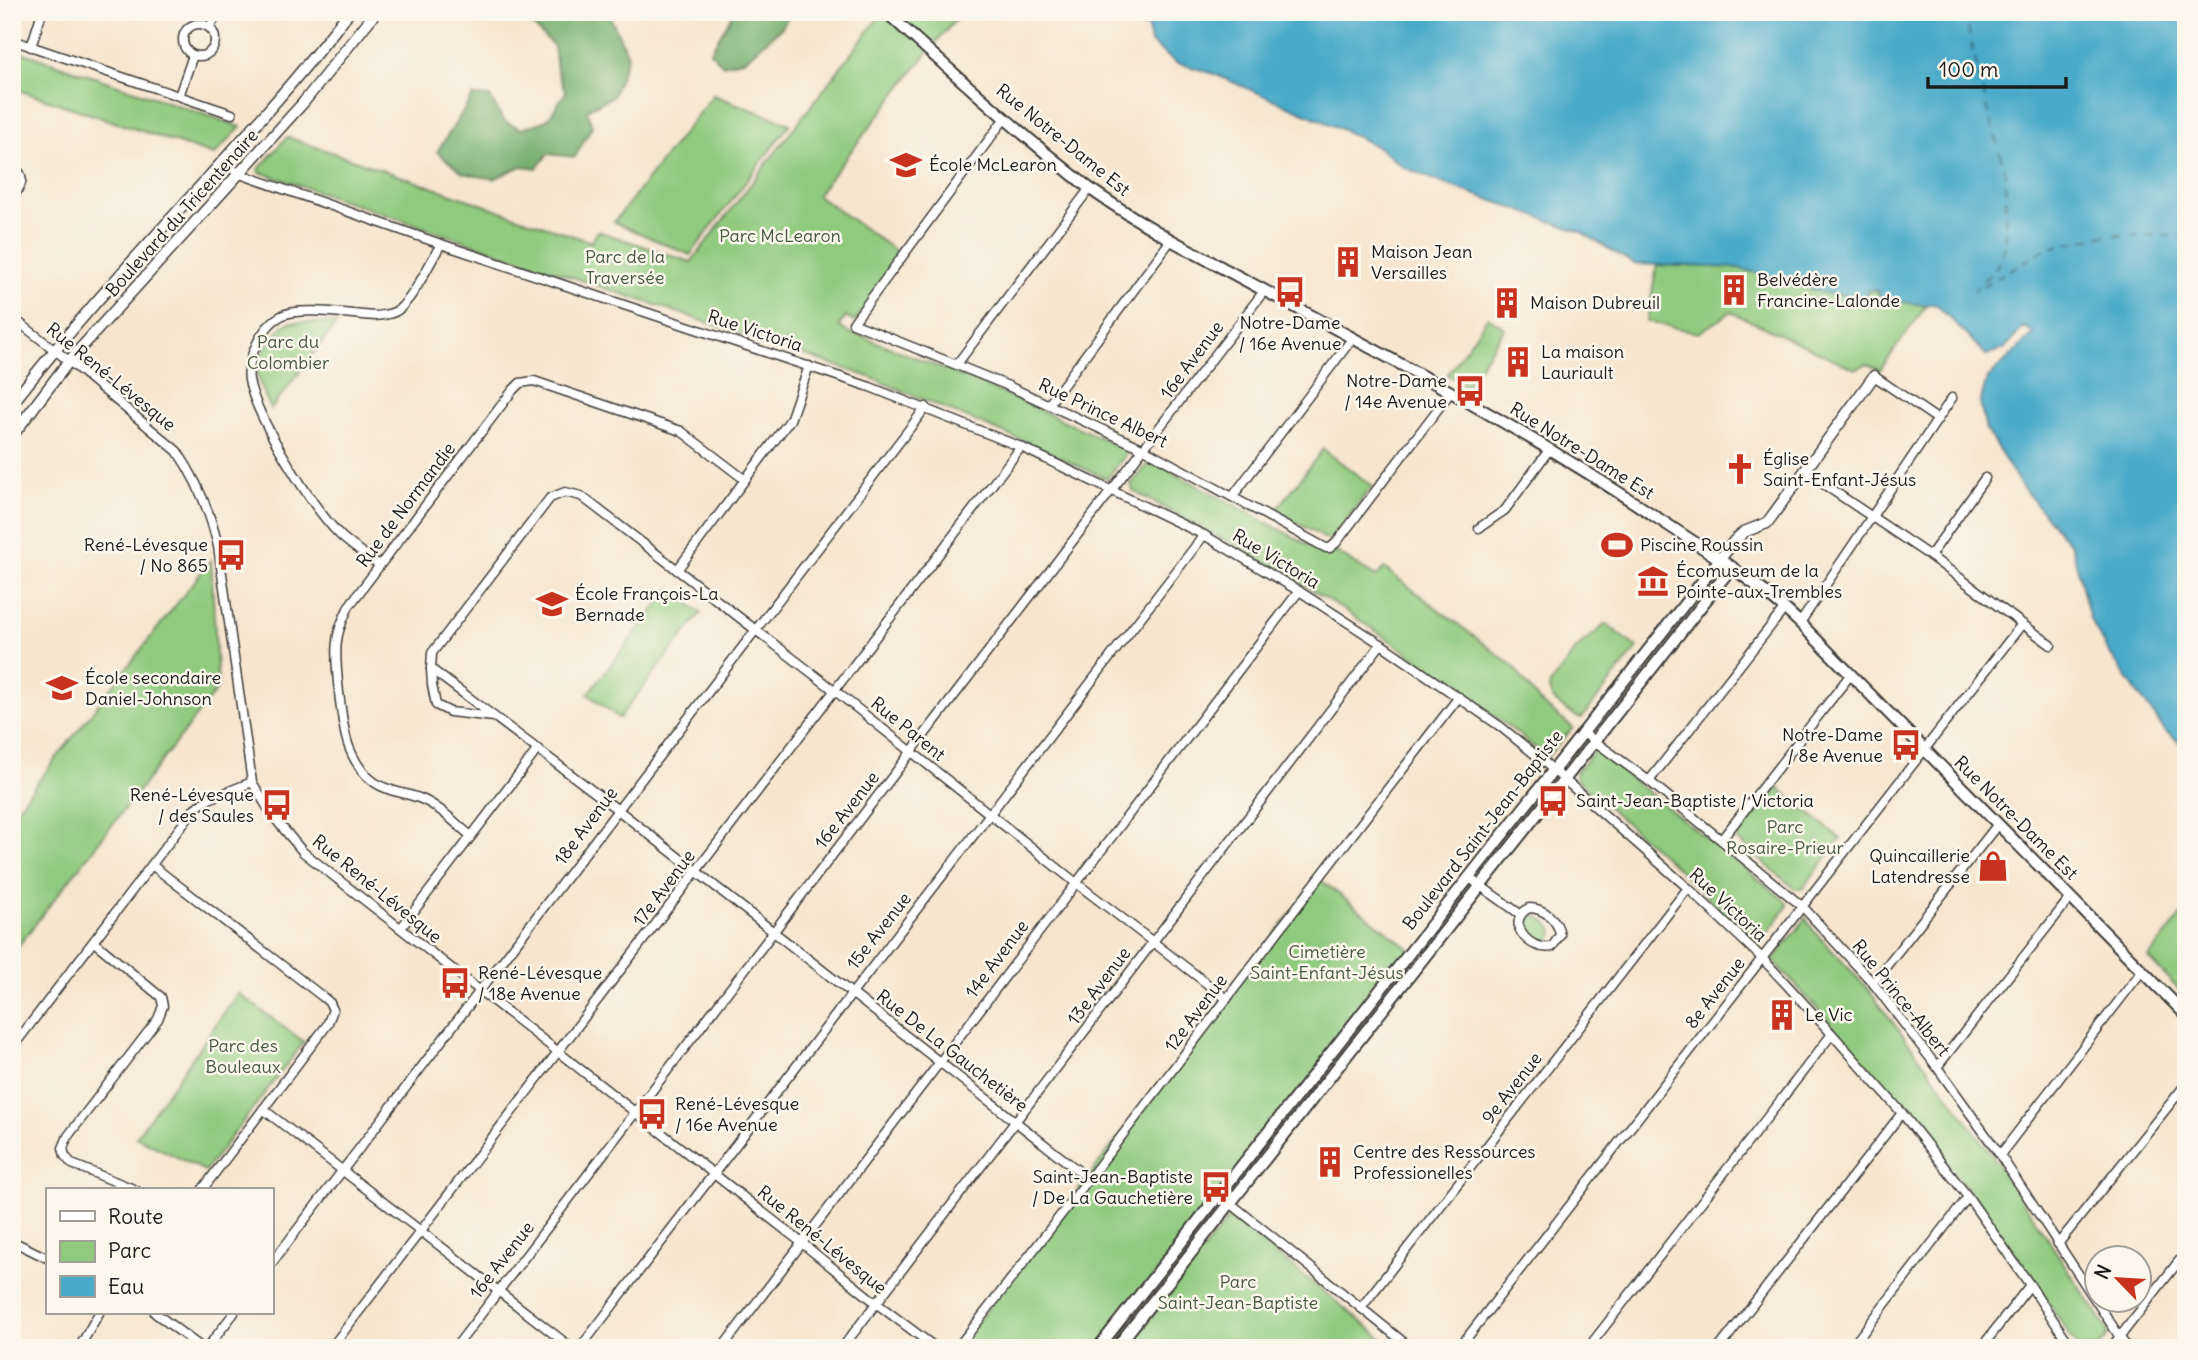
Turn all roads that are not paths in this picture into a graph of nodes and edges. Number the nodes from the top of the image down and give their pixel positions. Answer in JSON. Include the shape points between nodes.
{"nodes":[{"id":1,"x":42,"y":12,"type":"edge"},
{"id":2,"x":219,"y":12,"type":"edge"},
{"id":3,"x":349,"y":12,"type":"edge"},
{"id":4,"x":376,"y":12,"type":"edge"},
{"id":5,"x":886,"y":12,"type":"edge"},
{"id":6,"x":209,"y":27,"type":"junction"},
{"id":7,"x":12,"y":40,"type":"edge"},
{"id":8,"x":31,"y":47,"type":"junction"},
{"id":9,"x":193,"y":55,"type":"junction"},
{"id":10,"x":179,"y":96,"type":"junction"},
{"id":11,"x":232,"y":114,"type":"dead end"},
{"id":12,"x":1006,"y":118,"type":"junction"},
{"id":13,"x":222,"y":162,"type":"junction"},
{"id":14,"x":12,"y":166,"type":"edge"},
{"id":15,"x":240,"y":174,"type":"junction"},
{"id":16,"x":1090,"y":188,"type":"junction"},
{"id":17,"x":12,"y":197,"type":"edge"},
{"id":18,"x":1171,"y":240,"type":"junction"},
{"id":19,"x":441,"y":244,"type":"junction"},
{"id":20,"x":1264,"y":291,"type":"junction"},
{"id":21,"x":12,"y":317,"type":"edge"},
{"id":22,"x":1352,"y":339,"type":"junction"},
{"id":23,"x":54,"y":349,"type":"junction"},
{"id":24,"x":69,"y":361,"type":"junction"},
{"id":25,"x":957,"y":364,"type":"junction"},
{"id":26,"x":809,"y":366,"type":"junction"},
{"id":27,"x":1874,"y":376,"type":"joint"},
{"id":28,"x":1450,"y":393,"type":"junction"},
{"id":29,"x":1951,"y":398,"type":"dead end"},
{"id":30,"x":12,"y":404,"type":"edge"},
{"id":31,"x":1049,"y":404,"type":"junction"},
{"id":32,"x":926,"y":408,"type":"junction"},
{"id":33,"x":1937,"y":419,"type":"junction"},
{"id":34,"x":12,"y":436,"type":"edge"},
{"id":35,"x":1021,"y":447,"type":"junction"},
{"id":36,"x":1144,"y":449,"type":"junction"},
{"id":37,"x":1549,"y":450,"type":"junction"},
{"id":38,"x":1804,"y":471,"type":"junction"},
{"id":39,"x":1985,"y":478,"type":"dead end"},
{"id":40,"x":744,"y":479,"type":"junction"},
{"id":41,"x":1112,"y":490,"type":"junction"},
{"id":42,"x":1233,"y":496,"type":"junction"},
{"id":43,"x":1871,"y":516,"type":"junction"},
{"id":44,"x":1479,"y":528,"type":"dead end"},
{"id":45,"x":1205,"y":535,"type":"junction"},
{"id":46,"x":1930,"y":556,"type":"junction"},
{"id":47,"x":1720,"y":559,"type":"junction"},
{"id":48,"x":379,"y":565,"type":"junction"},
{"id":49,"x":1732,"y":567,"type":"junction"},
{"id":50,"x":677,"y":570,"type":"junction"},
{"id":51,"x":1299,"y":591,"type":"junction"},
{"id":52,"x":1784,"y":608,"type":"junction"},
{"id":53,"x":1800,"y":623,"type":"junction"},
{"id":54,"x":2022,"y":624,"type":"junction"},
{"id":55,"x":756,"y":630,"type":"junction"},
{"id":56,"x":1381,"y":644,"type":"junction"},
{"id":57,"x":2051,"y":645,"type":"dead end"},
{"id":58,"x":1643,"y":656,"type":"junction"},
{"id":59,"x":1654,"y":666,"type":"junction"},
{"id":60,"x":431,"y":669,"type":"junction"},
{"id":61,"x":1852,"y":674,"type":"junction"},
{"id":62,"x":834,"y":690,"type":"junction"},
{"id":63,"x":1459,"y":697,"type":"junction"},
{"id":64,"x":494,"y":717,"type":"junction"},
{"id":65,"x":1582,"y":732,"type":"junction"},
{"id":66,"x":1595,"y":741,"type":"junction"},
{"id":67,"x":538,"y":749,"type":"junction"},
{"id":68,"x":1924,"y":750,"type":"junction"},
{"id":69,"x":912,"y":753,"type":"junction"},
{"id":70,"x":1553,"y":769,"type":"junction"},
{"id":71,"x":1564,"y":779,"type":"junction"},
{"id":72,"x":1649,"y":781,"type":"junction"},
{"id":73,"x":252,"y":782,"type":"junction"},
{"id":74,"x":618,"y":810,"type":"junction"},
{"id":75,"x":990,"y":813,"type":"junction"},
{"id":76,"x":1998,"y":824,"type":"junction"},
{"id":77,"x":471,"y":836,"type":"junction"},
{"id":78,"x":1722,"y":839,"type":"junction"},
{"id":79,"x":153,"y":866,"type":"junction"},
{"id":80,"x":696,"y":871,"type":"junction"},
{"id":81,"x":1468,"y":877,"type":"junction"},
{"id":82,"x":1075,"y":882,"type":"junction"},
{"id":83,"x":1481,"y":885,"type":"junction"},
{"id":84,"x":1688,"y":888,"type":"junction"},
{"id":85,"x":2070,"y":898,"type":"junction"},
{"id":86,"x":1803,"y":906,"type":"junction"},
{"id":87,"x":1520,"y":915,"type":"junction"},
{"id":88,"x":1433,"y":922,"type":"junction"},
{"id":89,"x":401,"y":928,"type":"junction"},
{"id":90,"x":773,"y":932,"type":"junction"},
{"id":91,"x":1443,"y":933,"type":"junction"},
{"id":92,"x":1152,"y":941,"type":"junction"},
{"id":93,"x":94,"y":942,"type":"junction"},
{"id":94,"x":1762,"y":958,"type":"junction"},
{"id":95,"x":2142,"y":971,"type":"junction"},
{"id":96,"x":1872,"y":983,"type":"junction"},
{"id":97,"x":480,"y":991,"type":"junction"},
{"id":98,"x":852,"y":992,"type":"junction"},
{"id":99,"x":1227,"y":999,"type":"junction"},
{"id":100,"x":2186,"y":1015,"type":"edge"},
{"id":101,"x":1832,"y":1034,"type":"junction"},
{"id":102,"x":12,"y":1048,"type":"edge"},
{"id":103,"x":558,"y":1052,"type":"junction"},
{"id":104,"x":940,"y":1061,"type":"junction"},
{"id":105,"x":1937,"y":1066,"type":"junction"},
{"id":106,"x":2186,"y":1084,"type":"edge"},
{"id":107,"x":263,"y":1109,"type":"junction"},
{"id":108,"x":636,"y":1112,"type":"junction"},
{"id":109,"x":1902,"y":1113,"type":"junction"},
{"id":110,"x":1017,"y":1122,"type":"junction"},
{"id":111,"x":2000,"y":1155,"type":"junction"},
{"id":112,"x":342,"y":1171,"type":"junction"},
{"id":113,"x":713,"y":1173,"type":"junction"},
{"id":114,"x":1090,"y":1180,"type":"junction"},
{"id":115,"x":131,"y":1188,"type":"edge"},
{"id":116,"x":204,"y":1188,"type":"edge"},
{"id":117,"x":1219,"y":1194,"type":"junction"},
{"id":118,"x":1968,"y":1198,"type":"junction"},
{"id":119,"x":1230,"y":1203,"type":"junction"},
{"id":120,"x":420,"y":1232,"type":"junction"},
{"id":121,"x":12,"y":1241,"type":"edge"},
{"id":122,"x":802,"y":1243,"type":"junction"},
{"id":123,"x":2058,"y":1244,"type":"junction"},
{"id":124,"x":2186,"y":1252,"type":"edge"},
{"id":125,"x":46,"y":1258,"type":"edge"},
{"id":126,"x":273,"y":1261,"type":"edge"},
{"id":127,"x":2030,"y":1285,"type":"junction"},
{"id":128,"x":497,"y":1292,"type":"junction"},
{"id":129,"x":876,"y":1303,"type":"junction"},
{"id":130,"x":1361,"y":1308,"type":"junction"},
{"id":131,"x":98,"y":1314,"type":"edge"},
{"id":132,"x":156,"y":1314,"type":"edge"},
{"id":133,"x":233,"y":1314,"type":"edge"},
{"id":134,"x":2120,"y":1336,"type":"junction"},
{"id":135,"x":79,"y":1348,"type":"edge"},
{"id":136,"x":204,"y":1348,"type":"edge"},
{"id":137,"x":331,"y":1348,"type":"edge"},
{"id":138,"x":455,"y":1348,"type":"edge"},
{"id":139,"x":572,"y":1348,"type":"edge"},
{"id":140,"x":580,"y":1348,"type":"edge"},
{"id":141,"x":722,"y":1348,"type":"edge"},
{"id":142,"x":842,"y":1348,"type":"edge"},
{"id":143,"x":936,"y":1348,"type":"edge"},
{"id":144,"x":957,"y":1348,"type":"edge"},
{"id":145,"x":1098,"y":1348,"type":"edge"},
{"id":146,"x":1116,"y":1348,"type":"edge"},
{"id":147,"x":1411,"y":1348,"type":"edge"},
{"id":148,"x":1460,"y":1348,"type":"edge"},
{"id":149,"x":1588,"y":1348,"type":"edge"},
{"id":150,"x":1719,"y":1348,"type":"edge"},
{"id":151,"x":1851,"y":1348,"type":"edge"},
{"id":152,"x":1981,"y":1348,"type":"edge"},
{"id":153,"x":2072,"y":1348,"type":"edge"},
{"id":154,"x":2111,"y":1348,"type":"edge"},
{"id":155,"x":2127,"y":1348,"type":"edge"}],
"edges":[{"from":1,"to":8,"type":"street"},
{"from":2,"to":6,"type":"street"},
{"from":3,"to":13,"type":"street","name":"Boulevard du Tricentenaire"},
{"from":4,"to":15,"type":"street","name":"Boulevard du Tricentenaire"},
{"from":5,"to":12,"type":"main road","name":"Rue Notre-Dame Est"},
{"from":6,"to":9,"type":"street","via":[[215,40],[212,50]]},
{"from":6,"to":9,"type":"street","via":[[198,23],[184,32],[184,48]]},
{"from":7,"to":8,"type":"street"},
{"from":8,"to":10,"type":"street"},
{"from":9,"to":10,"type":"street"},
{"from":10,"to":11,"type":"street"},
{"from":12,"to":16,"type":"main road","name":"Rue Notre-Dame Est"},
{"from":12,"to":25,"type":"street","name":"Rue Prince Albert","via":[[853,323]]},
{"from":13,"to":15,"type":"street","name":"Rue Victoria"},
{"from":13,"to":23,"type":"street","name":"Boulevard du Tricentenaire"},
{"from":14,"to":17,"type":"street","via":[[22,179]]},
{"from":15,"to":19,"type":"street","name":"Rue Victoria"},
{"from":15,"to":24,"type":"street","name":"Boulevard du Tricentenaire"},
{"from":16,"to":18,"type":"main road","name":"Rue Notre-Dame Est"},
{"from":16,"to":25,"type":"street"},
{"from":18,"to":20,"type":"main road","name":"Rue Notre-Dame Est"},
{"from":18,"to":31,"type":"street"},
{"from":19,"to":26,"type":"street","name":"Rue Victoria"},
{"from":19,"to":48,"type":"street","via":[[399,309],[376,316],[299,311],[280,316],[260,338],[249,363],[250,382],[282,453],[341,536]]},
{"from":20,"to":22,"type":"main road","name":"Rue Notre-Dame Est"},
{"from":20,"to":36,"type":"street","name":"16e Avenue"},
{"from":21,"to":23,"type":"street","name":"Rue René-Lévesque"},
{"from":22,"to":28,"type":"main road","name":"Rue Notre-Dame Est"},
{"from":22,"to":42,"type":"street"},
{"from":23,"to":24,"type":"street","name":"Rue René-Lévesque"},
{"from":23,"to":30,"type":"street","name":"Boulevard du Tricentenaire"},
{"from":24,"to":34,"type":"street","name":"Boulevard du Tricentenaire"},
{"from":24,"to":73,"type":"street","name":"Rue René-Lévesque","via":[[177,451],[204,499],[218,546]]},
{"from":25,"to":31,"type":"street","name":"Rue Prince Albert"},
{"from":26,"to":32,"type":"street","name":"Rue Victoria"},
{"from":26,"to":40,"type":"street","via":[[790,420]]},
{"from":27,"to":33,"type":"street"},
{"from":27,"to":38,"type":"street","name":"Boulevard Saint-Jean-Baptiste"},
{"from":28,"to":37,"type":"main road","name":"Rue Notre-Dame Est"},
{"from":28,"to":42,"type":"street","name":"Rue Prince Albert","via":[[1330,548]]},
{"from":29,"to":33,"type":"street"},
{"from":31,"to":36,"type":"street","name":"Rue Prince Albert"},
{"from":32,"to":35,"type":"street","name":"Rue Victoria"},
{"from":32,"to":55,"type":"street","name":"18e Avenue"},
{"from":33,"to":43,"type":"street"},
{"from":35,"to":41,"type":"street","name":"Rue Victoria"},
{"from":35,"to":62,"type":"street","name":"17e Avenue"},
{"from":36,"to":41,"type":"street","name":"16e Avenue"},
{"from":36,"to":42,"type":"street","name":"Rue Prince Albert"},
{"from":37,"to":44,"type":"street","via":[[1505,510]]},
{"from":37,"to":47,"type":"main road","name":"Rue Notre-Dame Est"},
{"from":38,"to":43,"type":"street"},
{"from":38,"to":47,"type":"street","name":"Boulevard Saint-Jean-Baptiste","via":[[1767,523],[1744,532]]},
{"from":39,"to":46,"type":"street"},
{"from":40,"to":48,"type":"street","name":"Rue de Normandie","via":[[681,431],[528,381],[513,390]]},
{"from":40,"to":50,"type":"street"},
{"from":41,"to":45,"type":"street","name":"Rue Victoria"},
{"from":41,"to":69,"type":"street","name":"16e Avenue"},
{"from":43,"to":46,"type":"street"},
{"from":43,"to":53,"type":"street"},
{"from":45,"to":51,"type":"street","name":"Rue Victoria"},
{"from":45,"to":75,"type":"street","name":"15e Avenue"},
{"from":46,"to":54,"type":"street"},
{"from":47,"to":49,"type":"main road","name":"Rue Notre-Dame Est"},
{"from":47,"to":58,"type":"main road","name":"Boulevard Saint-Jean-Baptiste"},
{"from":48,"to":77,"type":"street","name":"Rue de Normandie","via":[[349,606],[336,643],[350,750],[359,766],[383,788],[434,806]]},
{"from":49,"to":52,"type":"main road","name":"Rue Notre-Dame Est"},
{"from":49,"to":59,"type":"main road","name":"Boulevard Saint-Jean-Baptiste"},
{"from":50,"to":55,"type":"street","name":"Rue Parent"},
{"from":50,"to":60,"type":"street","name":"Rue Parent","via":[[590,501],[565,492],[550,498],[432,653]]},
{"from":51,"to":56,"type":"street","name":"Rue Victoria"},
{"from":51,"to":82,"type":"street","name":"14e Avenue"},
{"from":52,"to":53,"type":"main road","name":"Rue Notre-Dame Est"},
{"from":52,"to":72,"type":"street"},
{"from":53,"to":61,"type":"main road","name":"Rue Notre-Dame Est"},
{"from":54,"to":57,"type":"street"},
{"from":54,"to":68,"type":"street","name":"8e Avenue"},
{"from":55,"to":62,"type":"street","name":"Rue Parent"},
{"from":55,"to":74,"type":"street","name":"18e Avenue"},
{"from":56,"to":63,"type":"street","name":"Rue Victoria"},
{"from":56,"to":92,"type":"street","name":"13e Avenue"},
{"from":58,"to":59,"type":"main road"},
{"from":58,"to":65,"type":"main road","name":"Boulevard Saint-Jean-Baptiste"},
{"from":59,"to":66,"type":"main road","name":"Boulevard Saint-Jean-Baptiste"},
{"from":60,"to":64,"type":"street","name":"Rue De La Gauchetière"},
{"from":60,"to":64,"type":"street","name":"Rue De La Gauchetière","via":[[436,705],[450,712]]},
{"from":61,"to":68,"type":"main road","name":"Rue Notre-Dame Est"},
{"from":61,"to":78,"type":"street"},
{"from":62,"to":69,"type":"street","name":"Rue Parent"},
{"from":62,"to":80,"type":"street","name":"17e Avenue"},
{"from":63,"to":70,"type":"street","name":"Rue Victoria"},
{"from":63,"to":99,"type":"street","name":"12e Avenue"},
{"from":64,"to":67,"type":"street","name":"Rue De La Gauchetière"},
{"from":65,"to":66,"type":"street","name":"Rue Prince-Albert"},
{"from":65,"to":70,"type":"main road","name":"Boulevard Saint-Jean-Baptiste"},
{"from":66,"to":71,"type":"main road","name":"Boulevard Saint-Jean-Baptiste"},
{"from":66,"to":72,"type":"street","name":"Rue Prince-Albert"},
{"from":67,"to":74,"type":"street","name":"Rue De La Gauchetière"},
{"from":67,"to":77,"type":"street"},
{"from":68,"to":76,"type":"main road","name":"Rue Notre-Dame Est"},
{"from":68,"to":86,"type":"street","name":"8e Avenue"},
{"from":69,"to":75,"type":"street","name":"Rue Parent"},
{"from":69,"to":90,"type":"street","name":"16e Avenue"},
{"from":70,"to":71,"type":"street","name":"Rue Victoria"},
{"from":70,"to":81,"type":"main road","name":"Boulevard Saint-Jean-Baptiste"},
{"from":71,"to":83,"type":"main road","name":"Boulevard Saint-Jean-Baptiste"},
{"from":71,"to":84,"type":"street","name":"Rue Victoria"},
{"from":72,"to":78,"type":"street","name":"Rue Prince-Albert"},
{"from":73,"to":79,"type":"street","via":[[195,808]]},
{"from":73,"to":89,"type":"street","name":"Rue René-Lévesque","via":[[303,852]]},
{"from":74,"to":80,"type":"street","name":"Rue De La Gauchetière"},
{"from":74,"to":97,"type":"street","name":"18e Avenue"},
{"from":75,"to":82,"type":"street","name":"Rue Parent"},
{"from":75,"to":98,"type":"street","name":"15e Avenue"},
{"from":76,"to":85,"type":"main road","name":"Rue Notre-Dame Est"},
{"from":76,"to":96,"type":"street"},
{"from":77,"to":89,"type":"street"},
{"from":78,"to":86,"type":"street","name":"Rue Prince-Albert"},
{"from":79,"to":93,"type":"street"},
{"from":79,"to":107,"type":"street","via":[[323,996],[333,1010],[327,1026]]},
{"from":80,"to":90,"type":"street","name":"Rue De La Gauchetière"},
{"from":80,"to":103,"type":"street","name":"17e Avenue"},
{"from":81,"to":83,"type":"street"},
{"from":81,"to":88,"type":"main road","name":"Boulevard Saint-Jean-Baptiste"},
{"from":82,"to":92,"type":"street","name":"Rue Parent"},
{"from":82,"to":104,"type":"street","name":"14e Avenue"},
{"from":83,"to":87,"type":"street"},
{"from":83,"to":91,"type":"main road","name":"Boulevard Saint-Jean-Baptiste"},
{"from":84,"to":94,"type":"street","name":"Rue Victoria"},
{"from":84,"to":130,"type":"street","name":"9e Avenue"},
{"from":85,"to":95,"type":"main road","name":"Rue Notre-Dame Est"},
{"from":85,"to":105,"type":"street"},
{"from":86,"to":94,"type":"street","name":"8e Avenue"},
{"from":86,"to":96,"type":"street","name":"Rue Prince-Albert"},
{"from":87,"to":87,"type":"street","via":[[1518,929],[1523,936],[1540,947],[1556,944],[1560,931],[1554,919],[1533,908]]},
{"from":88,"to":91,"type":"main road"},
{"from":88,"to":117,"type":"main road","name":"Boulevard Saint-Jean-Baptiste"},
{"from":89,"to":97,"type":"street","name":"Rue René-Lévesque"},
{"from":90,"to":98,"type":"street","name":"Rue De La Gauchetière"},
{"from":90,"to":108,"type":"street","name":"16e Avenue"},
{"from":91,"to":119,"type":"main road","name":"Boulevard Saint-Jean-Baptiste"},
{"from":92,"to":99,"type":"street","name":"Rue Parent"},
{"from":92,"to":110,"type":"street","name":"13e Avenue"},
{"from":93,"to":102,"type":"street"},
{"from":93,"to":115,"type":"street","via":[[161,997],[163,1006],[63,1148],[72,1164]]},
{"from":94,"to":101,"type":"street","name":"Rue Victoria"},
{"from":94,"to":148,"type":"street","name":"8e Avenue"},
{"from":95,"to":100,"type":"main road","name":"Rue Notre-Dame Est"},
{"from":95,"to":111,"type":"street"},
{"from":96,"to":105,"type":"street","name":"Rue Prince-Albert"},
{"from":97,"to":103,"type":"street","name":"Rue René-Lévesque"},
{"from":97,"to":112,"type":"street","name":"18e Avenue"},
{"from":98,"to":104,"type":"street","name":"Rue De La Gauchetière"},
{"from":98,"to":113,"type":"street","name":"15e Avenue"},
{"from":99,"to":114,"type":"street","name":"12e Avenue"},
{"from":101,"to":109,"type":"street","name":"Rue Victoria"},
{"from":101,"to":149,"type":"street"},
{"from":103,"to":108,"type":"street","name":"Rue René-Lévesque"},
{"from":103,"to":120,"type":"street","name":"17e Avenue"},
{"from":104,"to":110,"type":"street","name":"Rue De La Gauchetière"},
{"from":104,"to":122,"type":"street","name":"14e Avenue"},
{"from":105,"to":111,"type":"street","name":"Rue Prince-Albert"},
{"from":106,"to":123,"type":"street"},
{"from":107,"to":112,"type":"street"},
{"from":107,"to":116,"type":"street"},
{"from":108,"to":113,"type":"street","name":"Rue René-Lévesque"},
{"from":108,"to":128,"type":"street","name":"16e Avenue"},
{"from":109,"to":118,"type":"street","name":"Rue Victoria"},
{"from":109,"to":150,"type":"street"},
{"from":110,"to":114,"type":"street","name":"Rue De La Gauchetière"},
{"from":110,"to":129,"type":"street","name":"13e Avenue"},
{"from":111,"to":123,"type":"street","name":"Rue Prince-Albert"},
{"from":112,"to":120,"type":"street"},
{"from":112,"to":126,"type":"street","name":"18e Avenue"},
{"from":113,"to":122,"type":"street","name":"Rue René-Lévesque"},
{"from":113,"to":140,"type":"street","name":"15e Avenue"},
{"from":114,"to":144,"type":"street","name":"12e Avenue"},
{"from":117,"to":119,"type":"street"},
{"from":117,"to":145,"type":"main road","name":"Boulevard Saint-Jean-Baptiste"},
{"from":118,"to":127,"type":"street","name":"Rue Victoria"},
{"from":118,"to":151,"type":"street"},
{"from":119,"to":130,"type":"street"},
{"from":119,"to":146,"type":"main road","name":"Boulevard Saint-Jean-Baptiste"},
{"from":120,"to":128,"type":"street"},
{"from":120,"to":137,"type":"street","name":"17e Avenue"},
{"from":121,"to":125,"type":"street"},
{"from":122,"to":129,"type":"street","name":"Rue René-Lévesque"},
{"from":122,"to":141,"type":"street","name":"14e Avenue"},
{"from":123,"to":134,"type":"street","name":"Rue Prince-Albert"},
{"from":124,"to":134,"type":"street"},
{"from":127,"to":152,"type":"street"},
{"from":127,"to":153,"type":"street","name":"Rue Victoria"},
{"from":128,"to":138,"type":"street","name":"16e Avenue"},
{"from":128,"to":139,"type":"street"},
{"from":129,"to":142,"type":"street","name":"13e Avenue"},
{"from":129,"to":143,"type":"street","name":"Rue René-Lévesque"},
{"from":130,"to":147,"type":"street"},
{"from":131,"to":135,"type":"street"},
{"from":132,"to":136,"type":"street"},
{"from":133,"to":136,"type":"street"},
{"from":134,"to":154,"type":"street"},
{"from":134,"to":155,"type":"street","name":"Rue Prince-Albert"}]}
